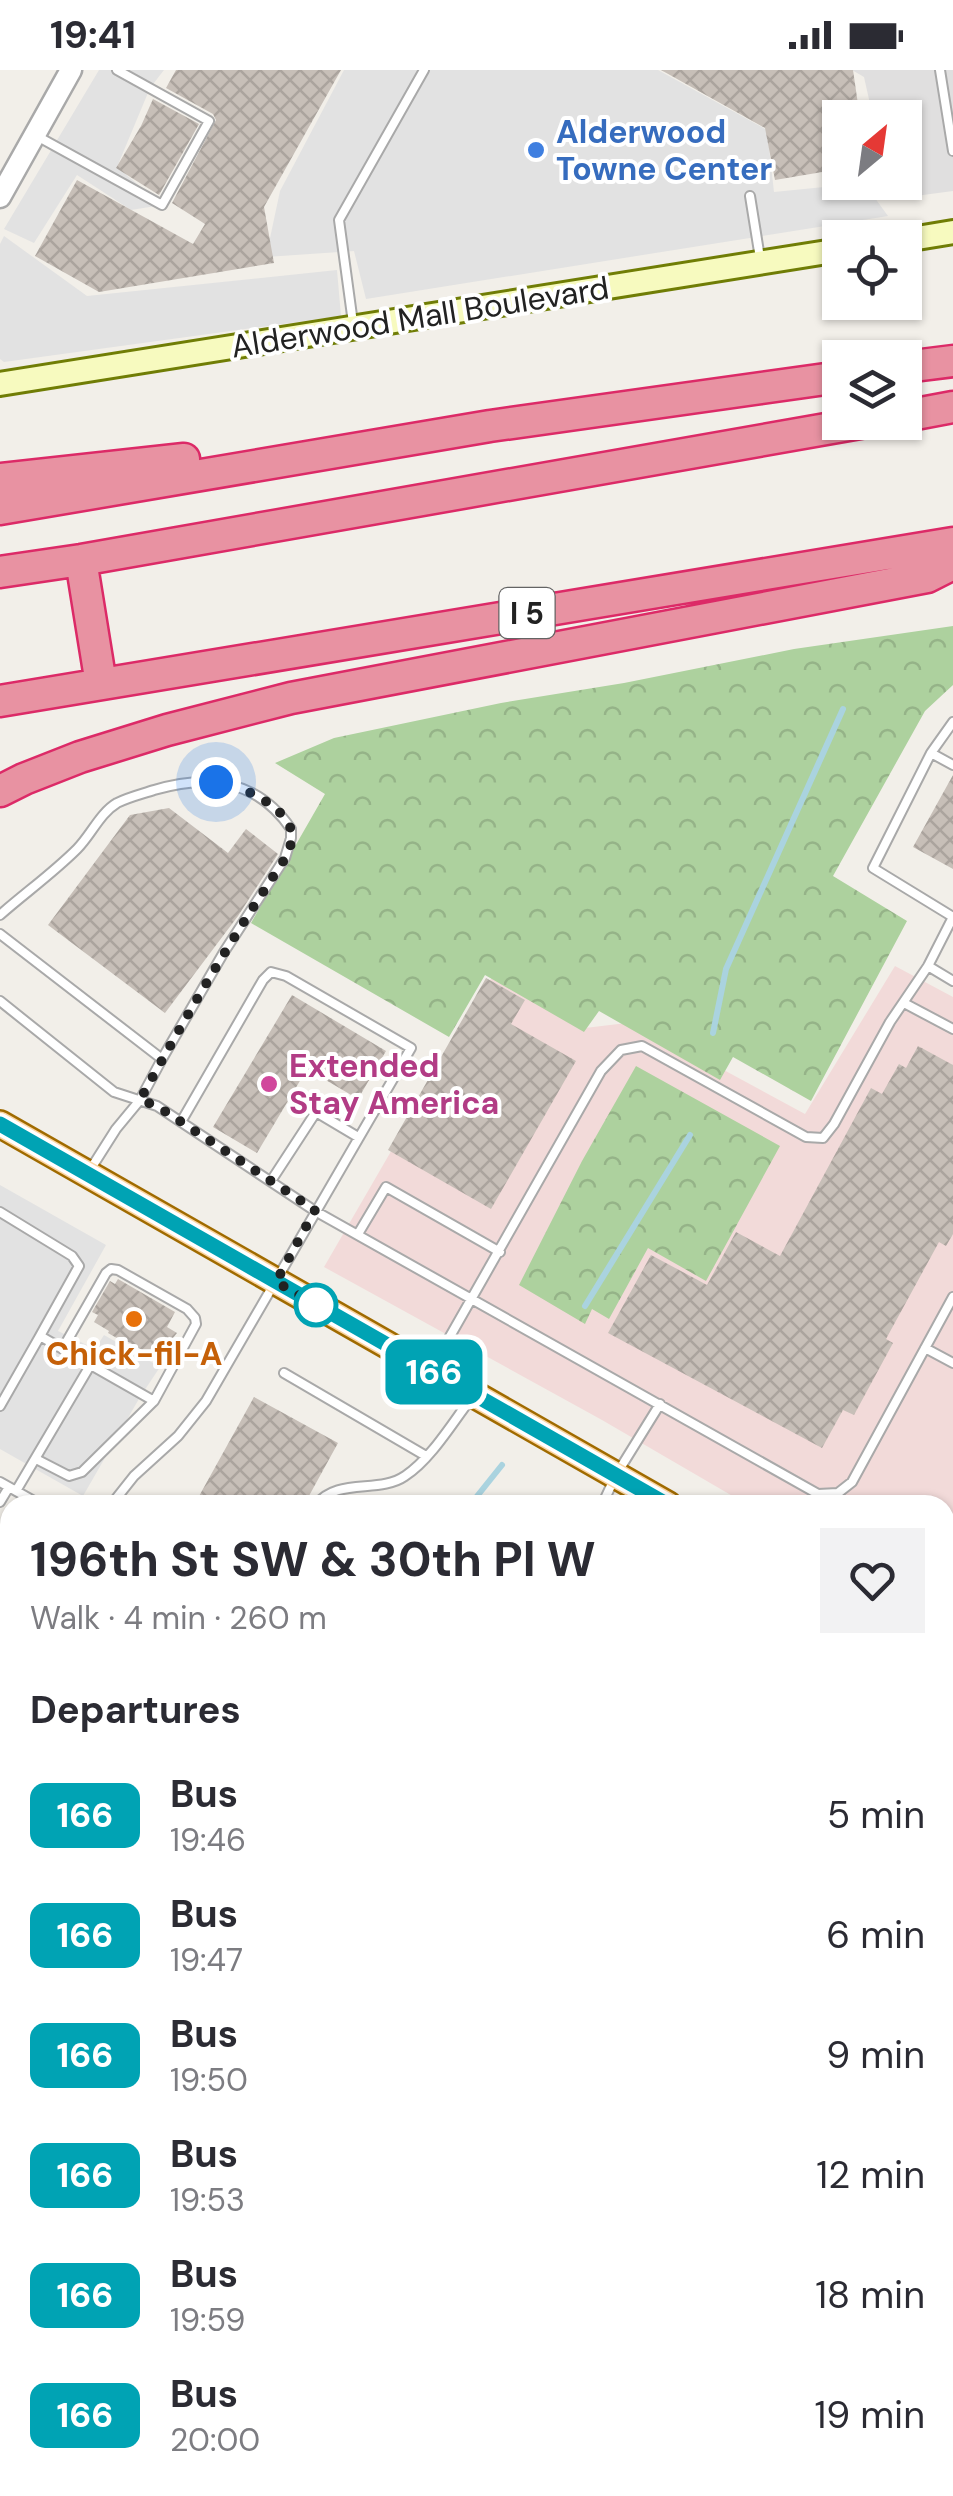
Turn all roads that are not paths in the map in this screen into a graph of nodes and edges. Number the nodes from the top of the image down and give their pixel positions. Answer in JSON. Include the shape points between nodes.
{"nodes":[{"id":1,"x":71,"y":70,"type":"edge"},
{"id":2,"x":117,"y":70,"type":"edge"},
{"id":3,"x":424,"y":70,"type":"edge"},
{"id":4,"x":940,"y":70,"type":"edge"},
{"id":5,"x":35,"y":135,"type":"junction"},
{"id":6,"x":953,"y":151,"type":"edge"},
{"id":7,"x":1,"y":194,"type":"edge"},
{"id":8,"x":750,"y":196,"type":"dead end"},
{"id":9,"x":953,"y":232,"type":"edge"},
{"id":10,"x":922,"y":237,"type":"edge"},
{"id":11,"x":822,"y":253,"type":"edge"},
{"id":12,"x":761,"y":263,"type":"junction"},
{"id":13,"x":354,"y":328,"type":"junction"},
{"id":14,"x":953,"y":360,"type":"edge"},
{"id":15,"x":922,"y":365,"type":"edge"},
{"id":16,"x":822,"y":379,"type":"edge"},
{"id":17,"x":0,"y":384,"type":"edge"},
{"id":18,"x":953,"y":407,"type":"edge"},
{"id":19,"x":922,"y":413,"type":"edge"},
{"id":20,"x":490,"y":426,"type":"junction"},
{"id":21,"x":822,"y":430,"type":"edge"},
{"id":22,"x":0,"y":478,"type":"edge"},
{"id":23,"x":0,"y":509,"type":"edge"},
{"id":24,"x":953,"y":542,"type":"edge"},
{"id":25,"x":80,"y":560,"type":"junction"},
{"id":26,"x":953,"y":564,"type":"edge"},
{"id":27,"x":0,"y":572,"type":"edge"},
{"id":28,"x":101,"y":684,"type":"junction"},
{"id":29,"x":0,"y":701,"type":"edge"},
{"id":30,"x":953,"y":722,"type":"edge"},
{"id":31,"x":930,"y":753,"type":"junction"},
{"id":32,"x":953,"y":764,"type":"edge"},
{"id":33,"x":0,"y":791,"type":"edge"},
{"id":34,"x":0,"y":915,"type":"edge"},
{"id":35,"x":953,"y":918,"type":"edge"},
{"id":36,"x":0,"y":934,"type":"edge"},
{"id":37,"x":928,"y":966,"type":"junction"},
{"id":38,"x":953,"y":981,"type":"edge"},
{"id":39,"x":0,"y":1001,"type":"edge"},
{"id":40,"x":904,"y":1003,"type":"junction"},
{"id":41,"x":953,"y":1029,"type":"edge"},
{"id":42,"x":162,"y":1059,"type":"junction"},
{"id":43,"x":140,"y":1100,"type":"junction"},
{"id":44,"x":181,"y":1122,"type":"junction"},
{"id":45,"x":0,"y":1124,"type":"edge"},
{"id":46,"x":358,"y":1137,"type":"junction"},
{"id":47,"x":88,"y":1174,"type":"junction"},
{"id":48,"x":271,"y":1181,"type":"junction"},
{"id":49,"x":315,"y":1210,"type":"junction"},
{"id":50,"x":0,"y":1212,"type":"edge"},
{"id":51,"x":358,"y":1234,"type":"junction"},
{"id":52,"x":500,"y":1252,"type":"junction"},
{"id":53,"x":276,"y":1282,"type":"junction"},
{"id":54,"x":953,"y":1297,"type":"edge"},
{"id":55,"x":473,"y":1298,"type":"junction"},
{"id":56,"x":40,"y":1336,"type":"junction"},
{"id":57,"x":63,"y":1348,"type":"junction"},
{"id":58,"x":925,"y":1348,"type":"junction"},
{"id":59,"x":953,"y":1363,"type":"edge"},
{"id":60,"x":91,"y":1364,"type":"junction"},
{"id":61,"x":431,"y":1370,"type":"junction"},
{"id":62,"x":284,"y":1373,"type":"dead end"},
{"id":63,"x":474,"y":1395,"type":"junction"},
{"id":64,"x":154,"y":1400,"type":"junction"},
{"id":65,"x":660,"y":1404,"type":"junction"},
{"id":66,"x":0,"y":1406,"type":"edge"},
{"id":67,"x":426,"y":1456,"type":"junction"},
{"id":68,"x":36,"y":1459,"type":"junction"},
{"id":69,"x":616,"y":1475,"type":"junction"},
{"id":70,"x":8,"y":1487,"type":"edge"},
{"id":71,"x":119,"y":1495,"type":"edge"},
{"id":72,"x":326,"y":1495,"type":"edge"},
{"id":73,"x":607,"y":1495,"type":"edge"},
{"id":74,"x":651,"y":1495,"type":"edge"}],
"edges":[{"from":1,"to":5,"type":"street"},
{"from":2,"to":5,"type":"lane","via":[[209,120],[162,206]]},
{"from":3,"to":13,"type":"lane","via":[[339,220]]},
{"from":4,"to":6,"type":"lane"},
{"from":5,"to":7,"type":"street"},
{"from":8,"to":12,"type":"lane"},
{"from":9,"to":10,"type":"main road"},
{"from":11,"to":12,"type":"main road","name":"Alderwood Mall Boulevard"},
{"from":12,"to":13,"type":"main road","name":"Alderwood Mall Boulevard"},
{"from":13,"to":17,"type":"main road","name":"Alderwood Mall Boulevard"},
{"from":14,"to":15,"type":"highway"},
{"from":16,"to":20,"type":"highway"},
{"from":18,"to":19,"type":"highway"},
{"from":20,"to":22,"type":"highway"},
{"from":20,"to":23,"type":"highway"},
{"from":21,"to":25,"type":"highway"},
{"from":24,"to":28,"type":"highway","number":"I 5"},
{"from":25,"to":27,"type":"highway"},
{"from":25,"to":28,"type":"highway"},
{"from":26,"to":33,"type":"highway","via":[[927,577],[291,698],[80,757]]},
{"from":28,"to":29,"type":"highway","number":"I 5"},
{"from":30,"to":31,"type":"lane"},
{"from":31,"to":32,"type":"lane"},
{"from":31,"to":35,"type":"lane","via":[[874,868]]},
{"from":34,"to":42,"type":"lane","via":[[128,798],[216,782],[245,788],[281,815],[291,829],[288,853]]},
{"from":35,"to":37,"type":"lane"},
{"from":36,"to":42,"type":"lane"},
{"from":37,"to":38,"type":"lane"},
{"from":37,"to":40,"type":"lane"},
{"from":39,"to":43,"type":"lane","via":[[114,1092]]},
{"from":40,"to":41,"type":"lane"},
{"from":40,"to":52,"type":"lane","via":[[823,1138],[806,1137],[642,1046],[621,1050],[600,1071]]},
{"from":42,"to":43,"type":"lane"},
{"from":43,"to":44,"type":"lane"},
{"from":43,"to":47,"type":"lane"},
{"from":44,"to":46,"type":"lane","via":[[271,972],[410,1048]]},
{"from":44,"to":48,"type":"lane"},
{"from":45,"to":47,"type":"main road"},
{"from":46,"to":48,"type":"lane","via":[[316,1112]]},
{"from":46,"to":49,"type":"lane"},
{"from":47,"to":53,"type":"main road"},
{"from":48,"to":49,"type":"lane"},
{"from":49,"to":51,"type":"lane"},
{"from":49,"to":53,"type":"lane"},
{"from":50,"to":56,"type":"lane","via":[[79,1266]]},
{"from":51,"to":52,"type":"lane","via":[[386,1187]]},
{"from":51,"to":55,"type":"lane"},
{"from":52,"to":55,"type":"lane"},
{"from":53,"to":61,"type":"main road"},
{"from":53,"to":71,"type":"lane","via":[[206,1400]]},
{"from":54,"to":58,"type":"lane"},
{"from":55,"to":61,"type":"lane"},
{"from":55,"to":65,"type":"lane"},
{"from":56,"to":57,"type":"lane"},
{"from":56,"to":66,"type":"lane"},
{"from":57,"to":60,"type":"lane"},
{"from":57,"to":64,"type":"lane","via":[[112,1270],[187,1309],[196,1324]]},
{"from":58,"to":59,"type":"lane"},
{"from":58,"to":65,"type":"lane","via":[[852,1482],[838,1493],[818,1494]]},
{"from":60,"to":64,"type":"lane"},
{"from":60,"to":68,"type":"lane"},
{"from":61,"to":63,"type":"main road"},
{"from":62,"to":67,"type":"lane"},
{"from":63,"to":67,"type":"lane"},
{"from":63,"to":69,"type":"main road"},
{"from":64,"to":68,"type":"lane","via":[[82,1472],[70,1476]]},
{"from":65,"to":69,"type":"lane"},
{"from":67,"to":72,"type":"lane","via":[[393,1482]]},
{"from":68,"to":70,"type":"lane"},
{"from":69,"to":73,"type":"lane"},
{"from":69,"to":74,"type":"main road"}]}
